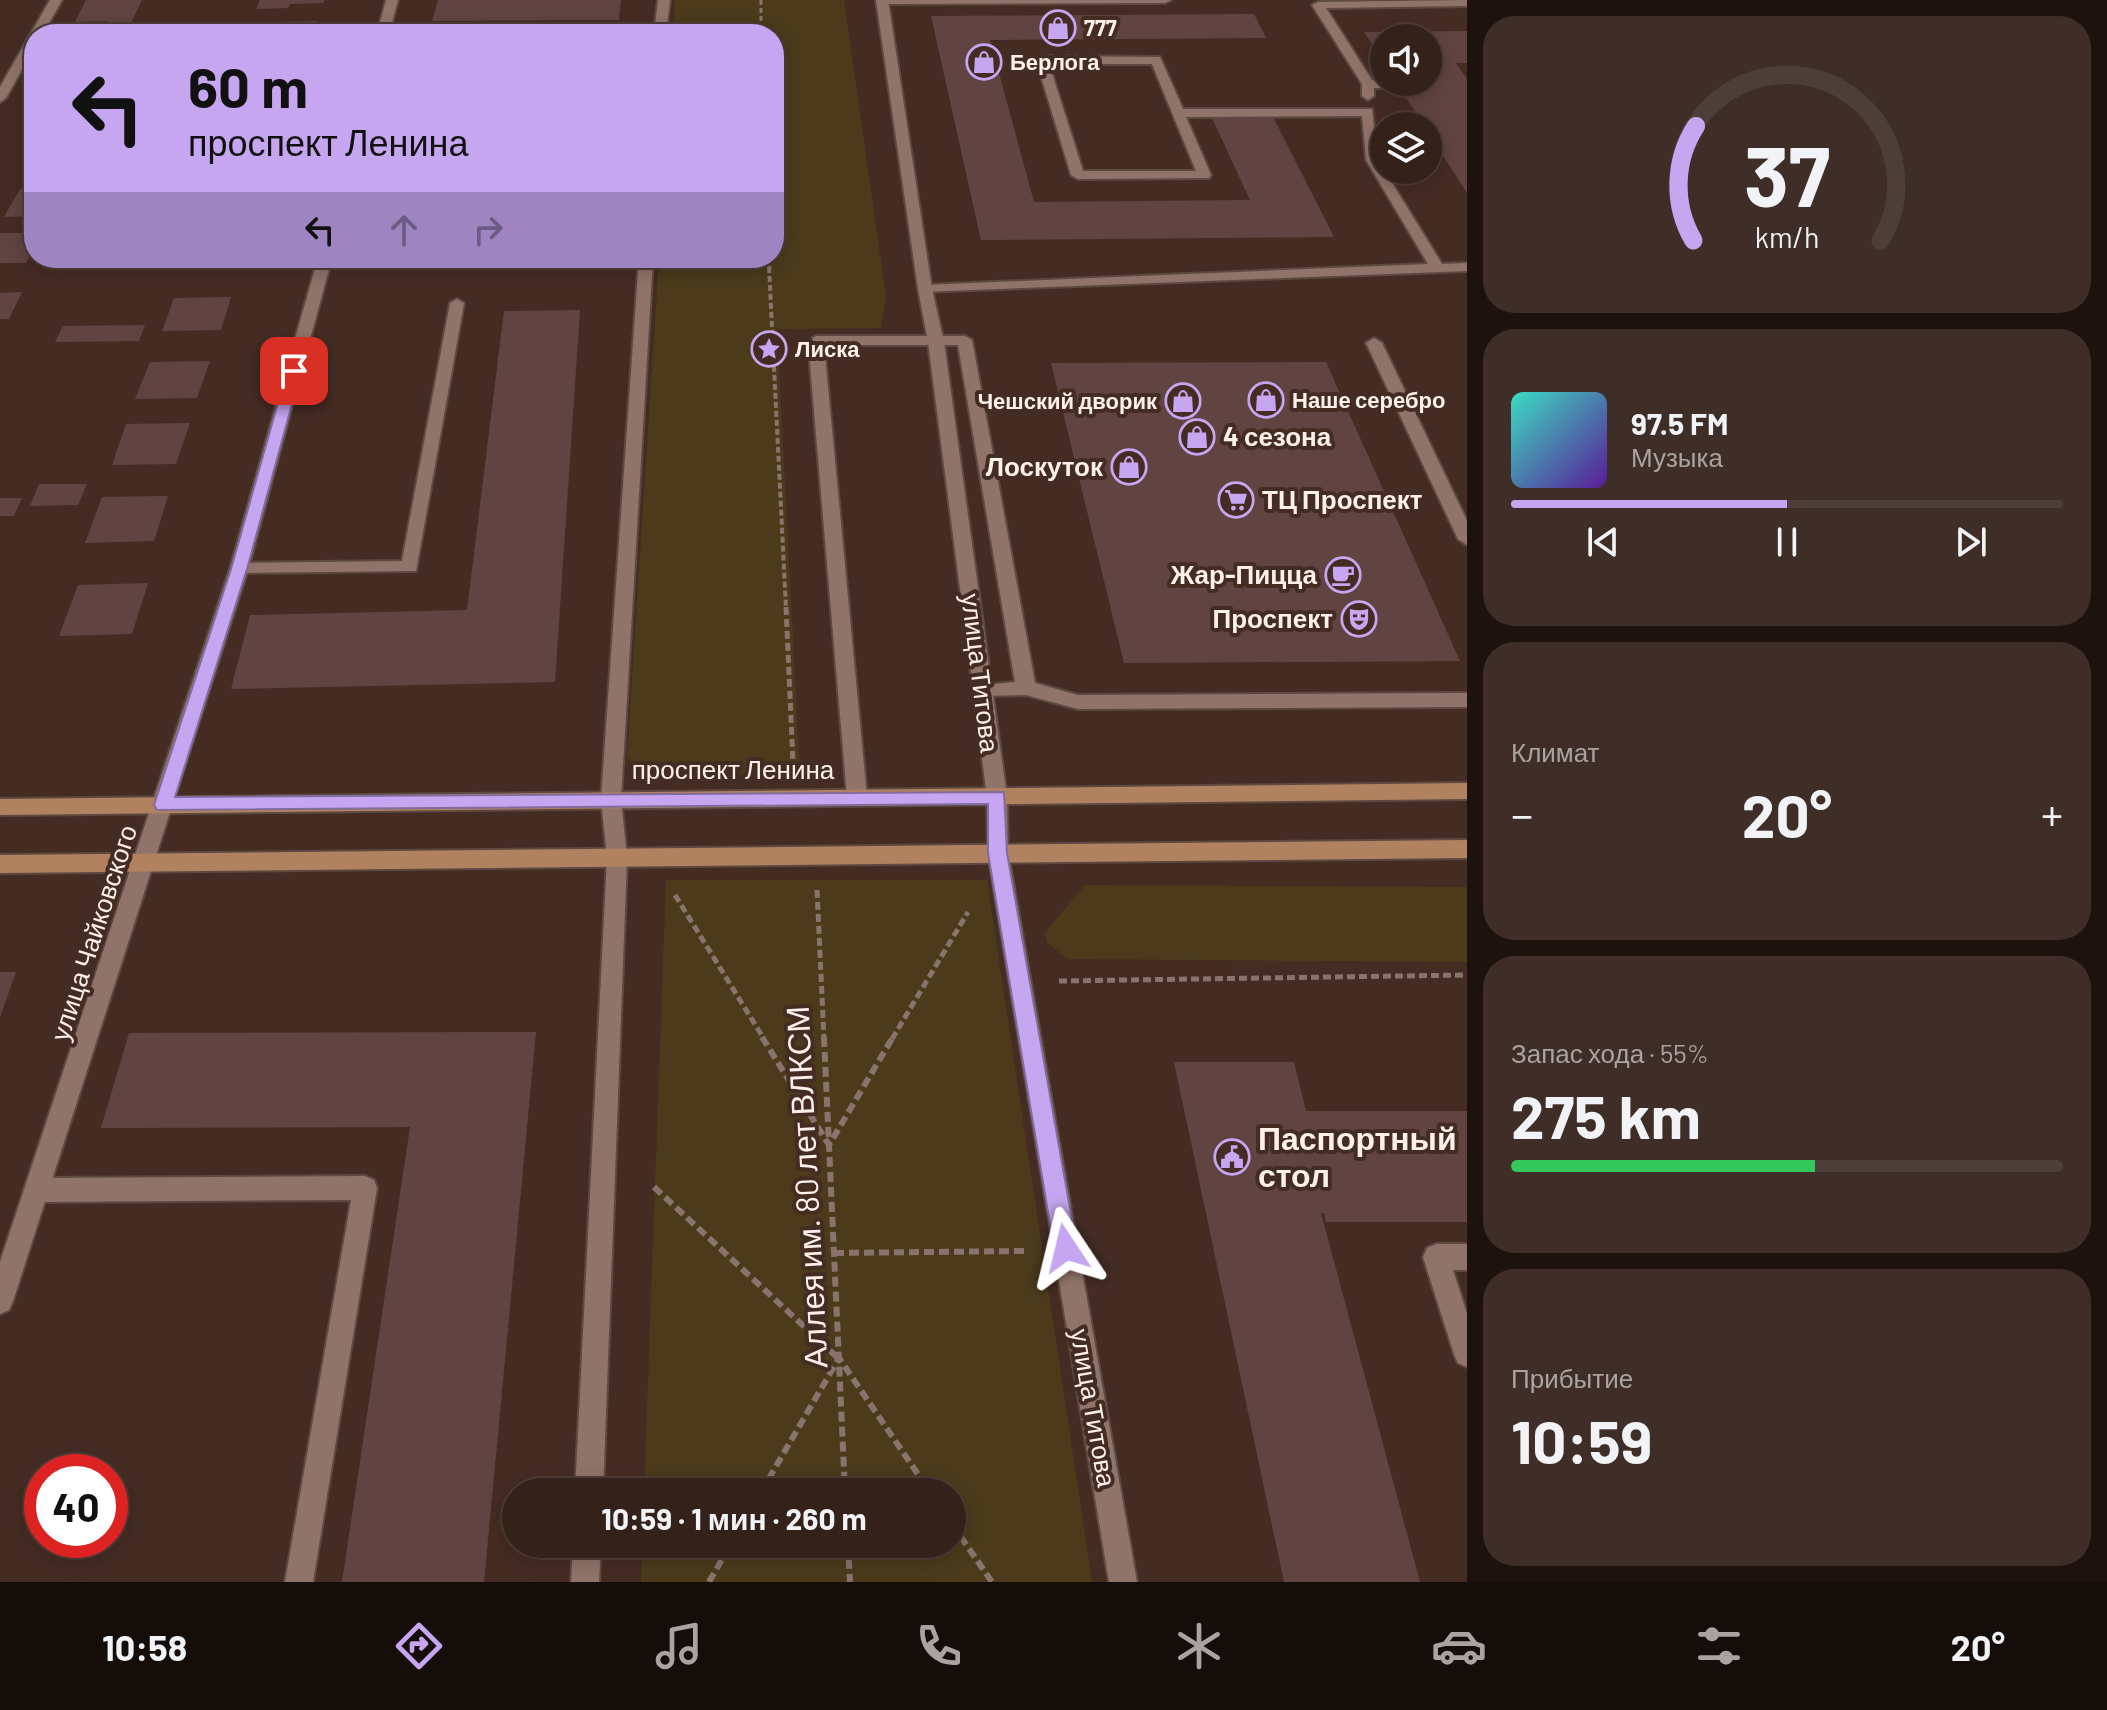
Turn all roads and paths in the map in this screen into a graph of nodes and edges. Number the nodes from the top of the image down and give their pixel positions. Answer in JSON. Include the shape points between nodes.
{"nodes":[{"id":1,"x":56,"y":0,"type":"edge"},
{"id":2,"x":392,"y":0,"type":"edge"},
{"id":3,"x":664,"y":0,"type":"edge"},
{"id":4,"x":761,"y":0,"type":"edge"},
{"id":5,"x":1058,"y":0,"type":"edge"},
{"id":6,"x":1129,"y":0,"type":"edge"},
{"id":7,"x":1165,"y":0,"type":"edge"},
{"id":8,"x":882,"y":1,"type":"edge"},
{"id":9,"x":1467,"y":3,"type":"edge"},
{"id":10,"x":42,"y":24,"type":"edge"},
{"id":11,"x":386,"y":24,"type":"edge"},
{"id":12,"x":661,"y":24,"type":"edge"},
{"id":13,"x":761,"y":24,"type":"edge"},
{"id":14,"x":24,"y":55,"type":"edge"},
{"id":15,"x":1368,"y":84,"type":"joint"},
{"id":16,"x":0,"y":98,"type":"edge"},
{"id":17,"x":1368,"y":112,"type":"junction"},
{"id":18,"x":1178,"y":113,"type":"junction"},
{"id":19,"x":1467,"y":267,"type":"edge"},
{"id":20,"x":322,"y":268,"type":"edge"},
{"id":21,"x":645,"y":268,"type":"edge"},
{"id":22,"x":769,"y":268,"type":"edge"},
{"id":23,"x":1437,"y":268,"type":"junction"},
{"id":24,"x":925,"y":289,"type":"junction"},
{"id":25,"x":457,"y":303,"type":"dead end"},
{"id":26,"x":936,"y":342,"type":"junction"},
{"id":27,"x":1374,"y":343,"type":"dead end"},
{"id":28,"x":1467,"y":539,"type":"edge"},
{"id":29,"x":239,"y":569,"type":"junction"},
{"id":30,"x":1026,"y":688,"type":"junction"},
{"id":31,"x":983,"y":691,"type":"junction"},
{"id":32,"x":1467,"y":700,"type":"edge"},
{"id":33,"x":1467,"y":791,"type":"edge"},
{"id":34,"x":857,"y":797,"type":"junction"},
{"id":35,"x":997,"y":797,"type":"junction"},
{"id":36,"x":611,"y":799,"type":"junction"},
{"id":37,"x":795,"y":799,"type":"junction"},
{"id":38,"x":163,"y":805,"type":"junction"},
{"id":39,"x":0,"y":807,"type":"edge"},
{"id":40,"x":1467,"y":849,"type":"edge"},
{"id":41,"x":998,"y":853,"type":"junction"},
{"id":42,"x":617,"y":858,"type":"junction"},
{"id":43,"x":145,"y":863,"type":"junction"},
{"id":44,"x":0,"y":864,"type":"edge"},
{"id":45,"x":816,"y":880,"type":"dead end"},
{"id":46,"x":674,"y":893,"type":"dead end"},
{"id":47,"x":971,"y":907,"type":"dead end"},
{"id":48,"x":1467,"y":975,"type":"edge"},
{"id":49,"x":1059,"y":981,"type":"dead end"},
{"id":50,"x":829,"y":1145,"type":"junction"},
{"id":51,"x":654,"y":1187,"type":"dead end"},
{"id":52,"x":37,"y":1190,"type":"junction"},
{"id":53,"x":1028,"y":1251,"type":"dead end"},
{"id":54,"x":834,"y":1253,"type":"junction"},
{"id":55,"x":1467,"y":1257,"type":"edge"},
{"id":56,"x":0,"y":1301,"type":"edge"},
{"id":57,"x":1467,"y":1354,"type":"edge"},
{"id":58,"x":839,"y":1358,"type":"junction"},
{"id":59,"x":590,"y":1478,"type":"edge"},
{"id":60,"x":769,"y":1478,"type":"edge"},
{"id":61,"x":844,"y":1478,"type":"edge"},
{"id":62,"x":920,"y":1478,"type":"edge"},
{"id":63,"x":966,"y":1544,"type":"edge"},
{"id":64,"x":586,"y":1558,"type":"edge"},
{"id":65,"x":723,"y":1558,"type":"edge"},
{"id":66,"x":849,"y":1558,"type":"edge"},
{"id":67,"x":299,"y":1582,"type":"edge"},
{"id":68,"x":585,"y":1582,"type":"edge"},
{"id":69,"x":709,"y":1582,"type":"edge"},
{"id":70,"x":850,"y":1582,"type":"edge"},
{"id":71,"x":992,"y":1582,"type":"edge"},
{"id":72,"x":1123,"y":1582,"type":"edge"}],
"edges":[{"from":1,"to":10,"type":"street"},
{"from":2,"to":11,"type":"street"},
{"from":3,"to":12,"type":"street"},
{"from":4,"to":13,"type":"path"},
{"from":5,"to":6,"type":"street"},
{"from":5,"to":8,"type":"street"},
{"from":6,"to":7,"type":"street"},
{"from":8,"to":24,"type":"street","name":"улица Титова"},
{"from":9,"to":15,"type":"street","via":[[1318,5]]},
{"from":14,"to":16,"type":"street"},
{"from":15,"to":17,"type":"street"},
{"from":17,"to":18,"type":"street"},
{"from":17,"to":23,"type":"street","via":[[1372,160]]},
{"from":18,"to":18,"type":"street","via":[[1156,60],[1042,60],[1078,175],[1204,175]]},
{"from":19,"to":23,"type":"street"},
{"from":20,"to":29,"type":"street","name":"улица Чайковского"},
{"from":21,"to":36,"type":"street"},
{"from":22,"to":37,"type":"path"},
{"from":23,"to":24,"type":"street"},
{"from":24,"to":26,"type":"street","name":"улица Титова"},
{"from":25,"to":29,"type":"street","via":[[410,567]]},
{"from":26,"to":30,"type":"street","via":[[965,340]]},
{"from":26,"to":31,"type":"street","name":"улица Титова"},
{"from":26,"to":34,"type":"street","via":[[816,341]]},
{"from":27,"to":28,"type":"street"},
{"from":29,"to":38,"type":"street","name":"улица Чайковского"},
{"from":30,"to":31,"type":"street"},
{"from":30,"to":32,"type":"street","via":[[1078,702]]},
{"from":31,"to":35,"type":"street","name":"улица Титова"},
{"from":33,"to":35,"type":"main road","name":"проспект Ленина"},
{"from":34,"to":35,"type":"main road","name":"проспект Ленина"},
{"from":34,"to":37,"type":"main road","name":"проспект Ленина"},
{"from":35,"to":41,"type":"street","name":"улица Титова"},
{"from":36,"to":37,"type":"main road","name":"проспект Ленина"},
{"from":36,"to":38,"type":"main road","name":"проспект Ленина"},
{"from":36,"to":42,"type":"street"},
{"from":38,"to":39,"type":"main road","name":"проспект Ленина"},
{"from":38,"to":43,"type":"street","name":"улица Чайковского"},
{"from":40,"to":41,"type":"main road"},
{"from":41,"to":42,"type":"main road"},
{"from":41,"to":72,"type":"street","name":"улица Титова"},
{"from":42,"to":43,"type":"main road"},
{"from":42,"to":59,"type":"street"},
{"from":43,"to":44,"type":"main road"},
{"from":43,"to":52,"type":"street","name":"улица Чайковского"},
{"from":45,"to":50,"type":"path","name":"Аллея им. 80 лет ВЛКСМ"},
{"from":46,"to":50,"type":"path"},
{"from":47,"to":50,"type":"path"},
{"from":48,"to":49,"type":"path"},
{"from":50,"to":54,"type":"path","name":"Аллея им. 80 лет ВЛКСМ"},
{"from":51,"to":58,"type":"path"},
{"from":52,"to":56,"type":"street","name":"улица Чайковского"},
{"from":52,"to":67,"type":"street","via":[[365,1188]]},
{"from":53,"to":54,"type":"path"},
{"from":54,"to":58,"type":"path","name":"Аллея им. 80 лет ВЛКСМ"},
{"from":55,"to":57,"type":"street","via":[[1436,1257]]},
{"from":58,"to":60,"type":"path"},
{"from":58,"to":61,"type":"path","name":"Аллея им. 80 лет ВЛКСМ"},
{"from":58,"to":62,"type":"path"},
{"from":63,"to":71,"type":"path"},
{"from":64,"to":68,"type":"street"},
{"from":65,"to":69,"type":"path"},
{"from":66,"to":70,"type":"path"}]}
